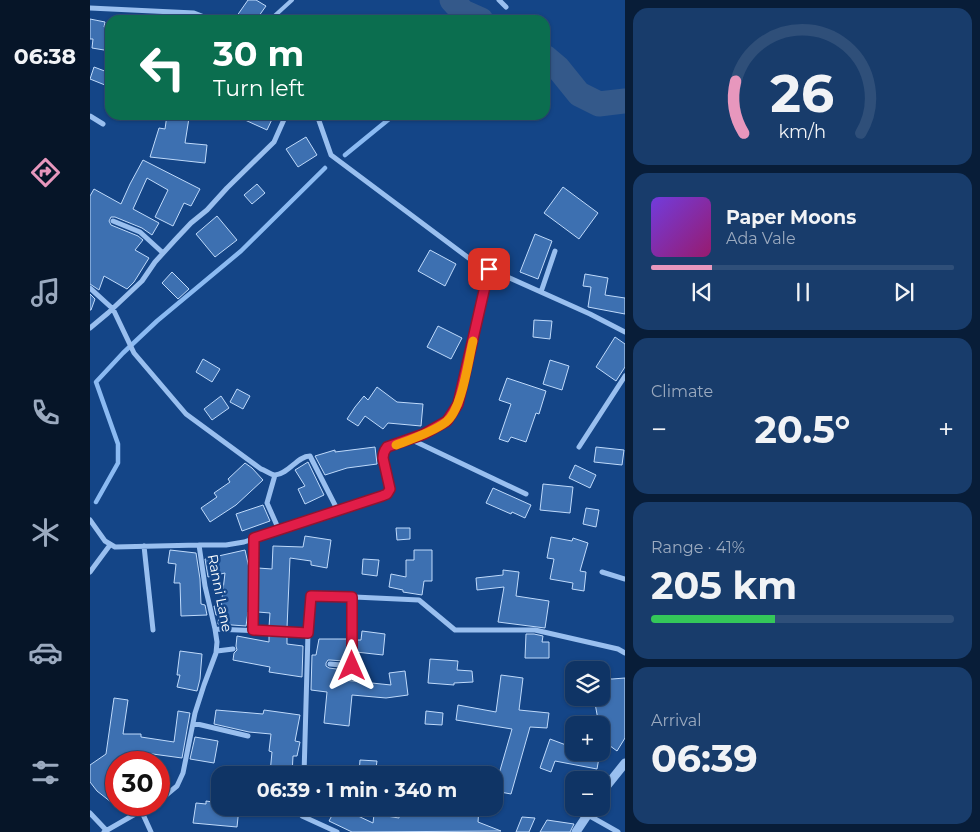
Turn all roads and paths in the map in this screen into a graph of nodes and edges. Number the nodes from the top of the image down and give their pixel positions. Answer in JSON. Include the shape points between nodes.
{"nodes":[{"id":1,"x":292,"y":0,"type":"edge"},
{"id":2,"x":498,"y":0,"type":"edge"},
{"id":3,"x":506,"y":7,"type":"dead end"},
{"id":4,"x":90,"y":8,"type":"edge"},
{"id":5,"x":199,"y":15,"type":"edge"},
{"id":6,"x":276,"y":15,"type":"edge"},
{"id":7,"x":90,"y":116,"type":"edge"},
{"id":8,"x":284,"y":120,"type":"edge"},
{"id":9,"x":319,"y":120,"type":"edge"},
{"id":10,"x":103,"y":124,"type":"dead end"},
{"id":11,"x":113,"y":221,"type":"dead end"},
{"id":12,"x":555,"y":252,"type":"dead end"},
{"id":13,"x":163,"y":253,"type":"junction"},
{"id":14,"x":489,"y":269,"type":"junction"},
{"id":15,"x":90,"y":288,"type":"edge"},
{"id":16,"x":542,"y":292,"type":"junction"},
{"id":17,"x":113,"y":309,"type":"junction"},
{"id":18,"x":90,"y":328,"type":"edge"},
{"id":19,"x":625,"y":332,"type":"edge"},
{"id":20,"x":625,"y":376,"type":"edge"},
{"id":21,"x":409,"y":439,"type":"junction"},
{"id":22,"x":579,"y":447,"type":"dead end"},
{"id":23,"x":275,"y":475,"type":"junction"},
{"id":24,"x":526,"y":494,"type":"dead end"},
{"id":25,"x":338,"y":511,"type":"junction"},
{"id":26,"x":90,"y":520,"type":"edge"},
{"id":27,"x":279,"y":530,"type":"junction"},
{"id":28,"x":254,"y":538,"type":"junction"},
{"id":29,"x":110,"y":545,"type":"junction"},
{"id":30,"x":199,"y":545,"type":"junction"},
{"id":31,"x":144,"y":546,"type":"junction"},
{"id":32,"x":90,"y":572,"type":"edge"},
{"id":33,"x":602,"y":572,"type":"dead end"},
{"id":34,"x":625,"y":579,"type":"edge"},
{"id":35,"x":352,"y":597,"type":"junction"},
{"id":36,"x":215,"y":629,"type":"junction"},
{"id":37,"x":152,"y":630,"type":"dead end"},
{"id":38,"x":253,"y":630,"type":"junction"},
{"id":39,"x":308,"y":633,"type":"junction"},
{"id":40,"x":233,"y":649,"type":"dead end"},
{"id":41,"x":217,"y":651,"type":"junction"},
{"id":42,"x":625,"y":653,"type":"edge"},
{"id":43,"x":330,"y":664,"type":"dead end"},
{"id":44,"x":193,"y":723,"type":"junction"},
{"id":45,"x":248,"y":736,"type":"dead end"},
{"id":46,"x":625,"y":763,"type":"edge"},
{"id":47,"x":304,"y":766,"type":"edge"},
{"id":48,"x":610,"y":782,"type":"edge"},
{"id":49,"x":170,"y":792,"type":"edge"},
{"id":50,"x":90,"y":813,"type":"edge"},
{"id":51,"x":131,"y":816,"type":"edge"},
{"id":52,"x":144,"y":816,"type":"edge"},
{"id":53,"x":302,"y":816,"type":"edge"},
{"id":54,"x":587,"y":816,"type":"edge"},
{"id":55,"x":597,"y":816,"type":"edge"},
{"id":56,"x":106,"y":831,"type":"edge"},
{"id":57,"x":151,"y":832,"type":"edge"},
{"id":58,"x":337,"y":832,"type":"edge"},
{"id":59,"x":576,"y":832,"type":"edge"},
{"id":60,"x":618,"y":832,"type":"edge"}],
"edges":[{"from":1,"to":6,"type":"lane"},
{"from":2,"to":3,"type":"street"},
{"from":4,"to":5,"type":"street"},
{"from":7,"to":10,"type":"street"},
{"from":8,"to":13,"type":"street","via":[[274,142]]},
{"from":9,"to":14,"type":"street","via":[[330,155],[474,262]]},
{"from":11,"to":13,"type":"street","via":[[140,232]]},
{"from":12,"to":16,"type":"street"},
{"from":13,"to":17,"type":"street","via":[[142,281]]},
{"from":14,"to":16,"type":"street"},
{"from":14,"to":21,"type":"street","name":"Ranni Lane","via":[[458,404],[447,421]]},
{"from":15,"to":17,"type":"street"},
{"from":16,"to":19,"type":"street"},
{"from":17,"to":18,"type":"street"},
{"from":17,"to":23,"type":"street","via":[[134,353],[186,414],[260,468]]},
{"from":20,"to":22,"type":"street"},
{"from":21,"to":24,"type":"street"},
{"from":21,"to":25,"type":"street","name":"Ranni Lane","via":[[387,447],[383,454],[390,489],[387,494]]},
{"from":23,"to":25,"type":"street","via":[[310,456]]},
{"from":23,"to":27,"type":"street","via":[[268,503]]},
{"from":25,"to":27,"type":"street","name":"Ranni Lane"},
{"from":26,"to":29,"type":"street"},
{"from":27,"to":28,"type":"street","name":"Ranni Lane"},
{"from":28,"to":30,"type":"street","name":"Ranni Lane","via":[[226,545]]},
{"from":28,"to":38,"type":"street"},
{"from":29,"to":31,"type":"street"},
{"from":29,"to":32,"type":"street"},
{"from":30,"to":31,"type":"street"},
{"from":30,"to":36,"type":"street","name":"Ranni Lane"},
{"from":31,"to":37,"type":"street"},
{"from":33,"to":34,"type":"street"},
{"from":35,"to":39,"type":"street","via":[[311,596]]},
{"from":35,"to":42,"type":"street","via":[[419,600],[455,630],[534,630]]},
{"from":35,"to":43,"type":"street","via":[[352,666]]},
{"from":36,"to":38,"type":"street"},
{"from":36,"to":41,"type":"street","name":"Ranni Lane"},
{"from":38,"to":39,"type":"street"},
{"from":39,"to":47,"type":"street"},
{"from":40,"to":41,"type":"street"},
{"from":41,"to":44,"type":"street","name":"Ranni Lane"},
{"from":44,"to":45,"type":"street"},
{"from":44,"to":49,"type":"street","name":"Ranni Lane","via":[[183,773]]},
{"from":46,"to":48,"type":"street"},
{"from":50,"to":56,"type":"street"},
{"from":51,"to":56,"type":"street"},
{"from":52,"to":57,"type":"street"},
{"from":53,"to":58,"type":"street"},
{"from":54,"to":59,"type":"street"},
{"from":55,"to":60,"type":"street"}]}
